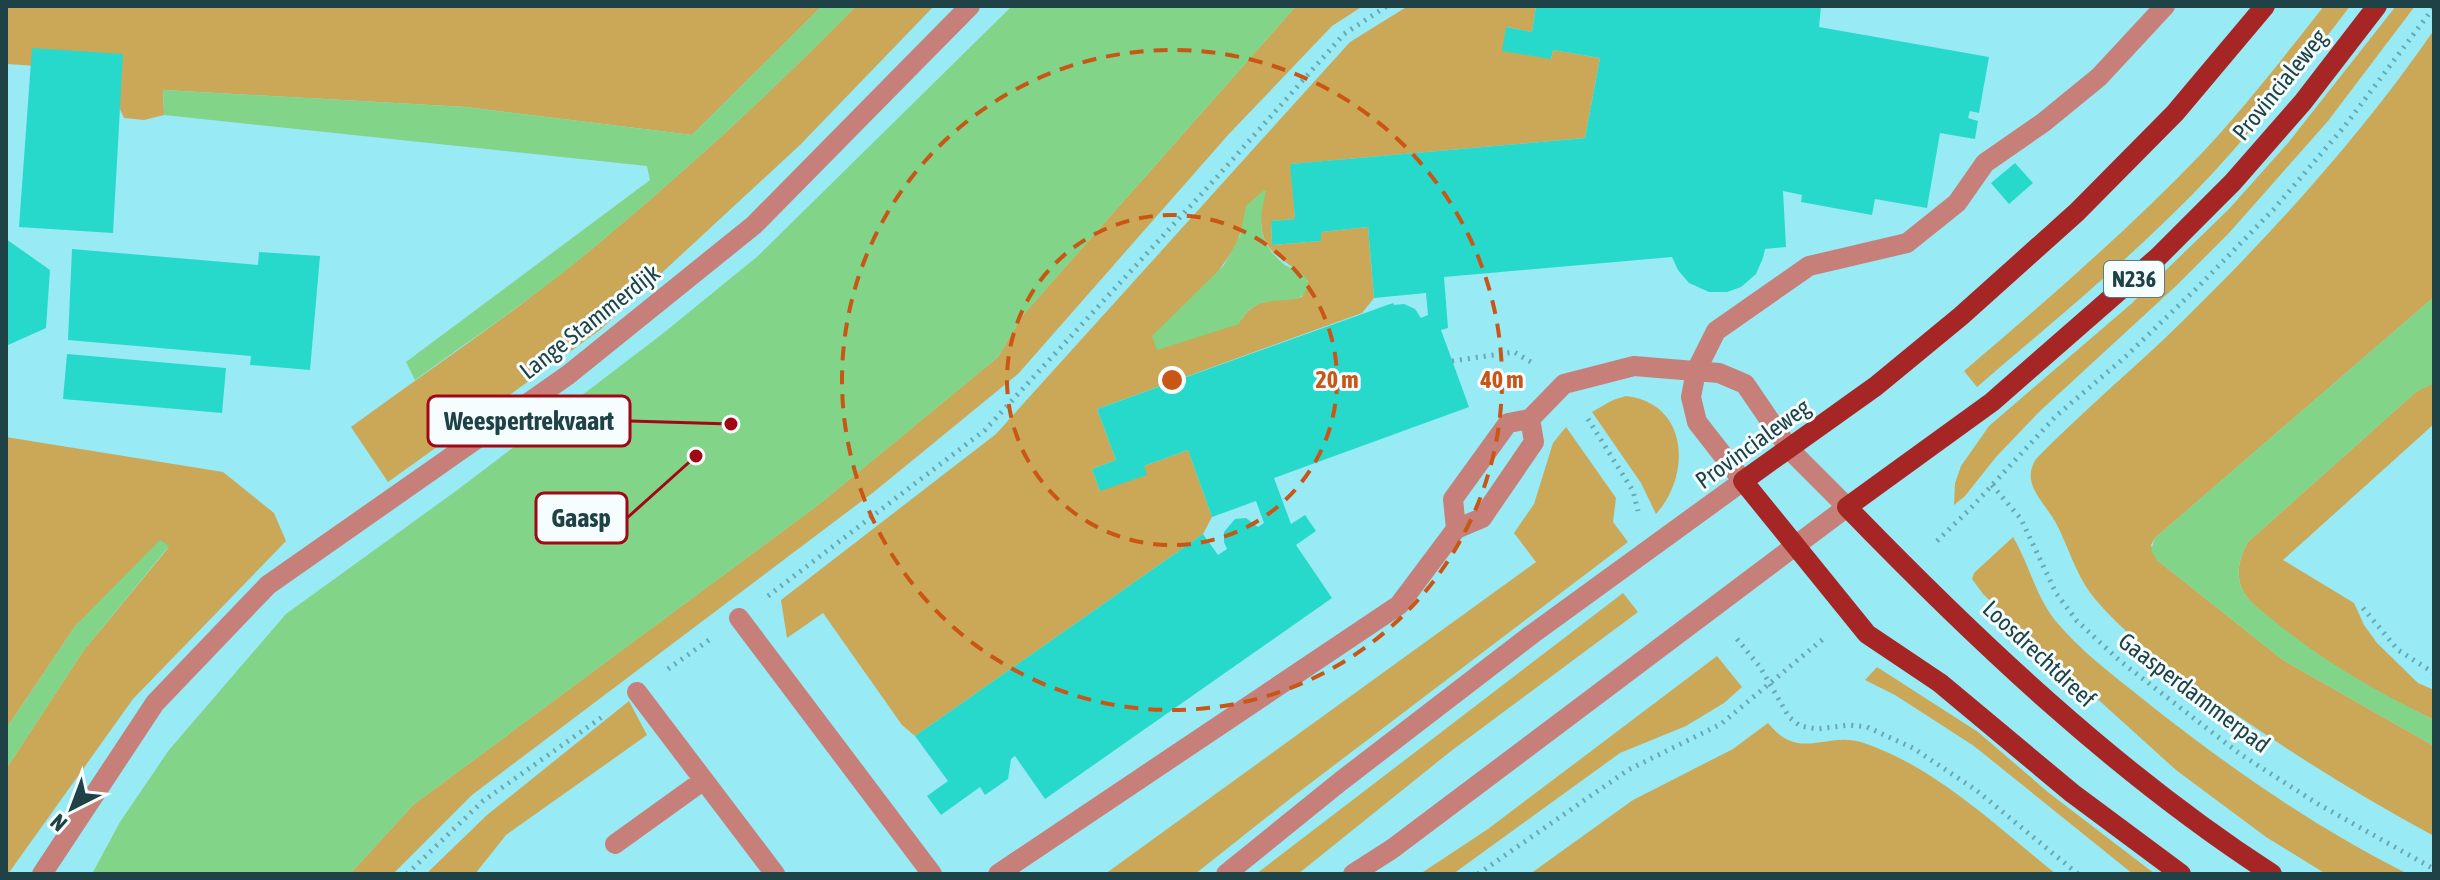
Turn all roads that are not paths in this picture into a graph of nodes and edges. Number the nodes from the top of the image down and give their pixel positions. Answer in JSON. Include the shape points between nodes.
{"nodes":[{"id":1,"x":970,"y":6,"type":"edge"},
{"id":2,"x":2165,"y":6,"type":"edge"},
{"id":3,"x":2265,"y":6,"type":"edge"},
{"id":4,"x":2377,"y":6,"type":"edge"},
{"id":5,"x":1696,"y":371,"type":"junction"},
{"id":6,"x":1530,"y":419,"type":"junction"},
{"id":7,"x":1790,"y":450,"type":"junction"},
{"id":8,"x":1743,"y":481,"type":"junction"},
{"id":9,"x":1847,"y":507,"type":"junction"},
{"id":10,"x":1456,"y":529,"type":"junction"},
{"id":11,"x":1795,"y":545,"type":"junction"},
{"id":12,"x":739,"y":618,"type":"road end"},
{"id":13,"x":637,"y":692,"type":"road end"},
{"id":14,"x":704,"y":780,"type":"junction"},
{"id":15,"x":615,"y":844,"type":"dead end"},
{"id":16,"x":42,"y":874,"type":"edge"},
{"id":17,"x":775,"y":874,"type":"edge"},
{"id":18,"x":932,"y":874,"type":"edge"},
{"id":19,"x":998,"y":874,"type":"edge"},
{"id":20,"x":1226,"y":874,"type":"edge"},
{"id":21,"x":1353,"y":874,"type":"edge"},
{"id":22,"x":2181,"y":874,"type":"edge"},
{"id":23,"x":2272,"y":874,"type":"edge"}],
"edges":[{"from":1,"to":16,"type":"street","name":"Lange Stammerdijk","via":[[754,225],[568,375],[268,585],[155,703]]},
{"from":2,"to":5,"type":"street","via":[[2099,77],[1985,163],[1957,203],[1907,243],[1809,266],[1716,331]]},
{"from":3,"to":7,"type":"main road","name":"Provincialeweg","via":[[2175,113],[2077,212],[1961,316]]},
{"from":4,"to":9,"type":"main road","name":"Provincialeweg","number":"N236","via":[[2233,182],[2158,257],[1992,402]]},
{"from":5,"to":6,"type":"street","name":"Loosdrechtdreef","via":[[1634,366],[1564,384]]},
{"from":5,"to":7,"type":"street","name":"Loosdrechtdreef","via":[[1745,384]]},
{"from":5,"to":8,"type":"street","via":[[1691,397],[1697,422]]},
{"from":6,"to":10,"type":"street","via":[[1530,449],[1482,518]]},
{"from":6,"to":10,"type":"street","via":[[1508,423],[1453,499]]},
{"from":7,"to":8,"type":"main road","name":"Provincialeweg"},
{"from":7,"to":9,"type":"street","name":"Loosdrechtdreef"},
{"from":8,"to":11,"type":"main road"},
{"from":8,"to":20,"type":"street","name":"Provincialeweg","via":[[1531,635]]},
{"from":9,"to":11,"type":"street","name":"Provincialeweg","number":"N236"},
{"from":9,"to":23,"type":"main road","name":"Loosdrechtdreef","via":[[2061,712],[2163,797]]},
{"from":10,"to":19,"type":"street","via":[[1399,605]]},
{"from":11,"to":21,"type":"street","name":"Provincialeweg"},
{"from":11,"to":22,"type":"main road","via":[[1867,634],[1940,683],[2072,793]]},
{"from":12,"to":18,"type":"street"},
{"from":13,"to":14,"type":"street"},
{"from":14,"to":15,"type":"street"},
{"from":14,"to":17,"type":"street"}]}
